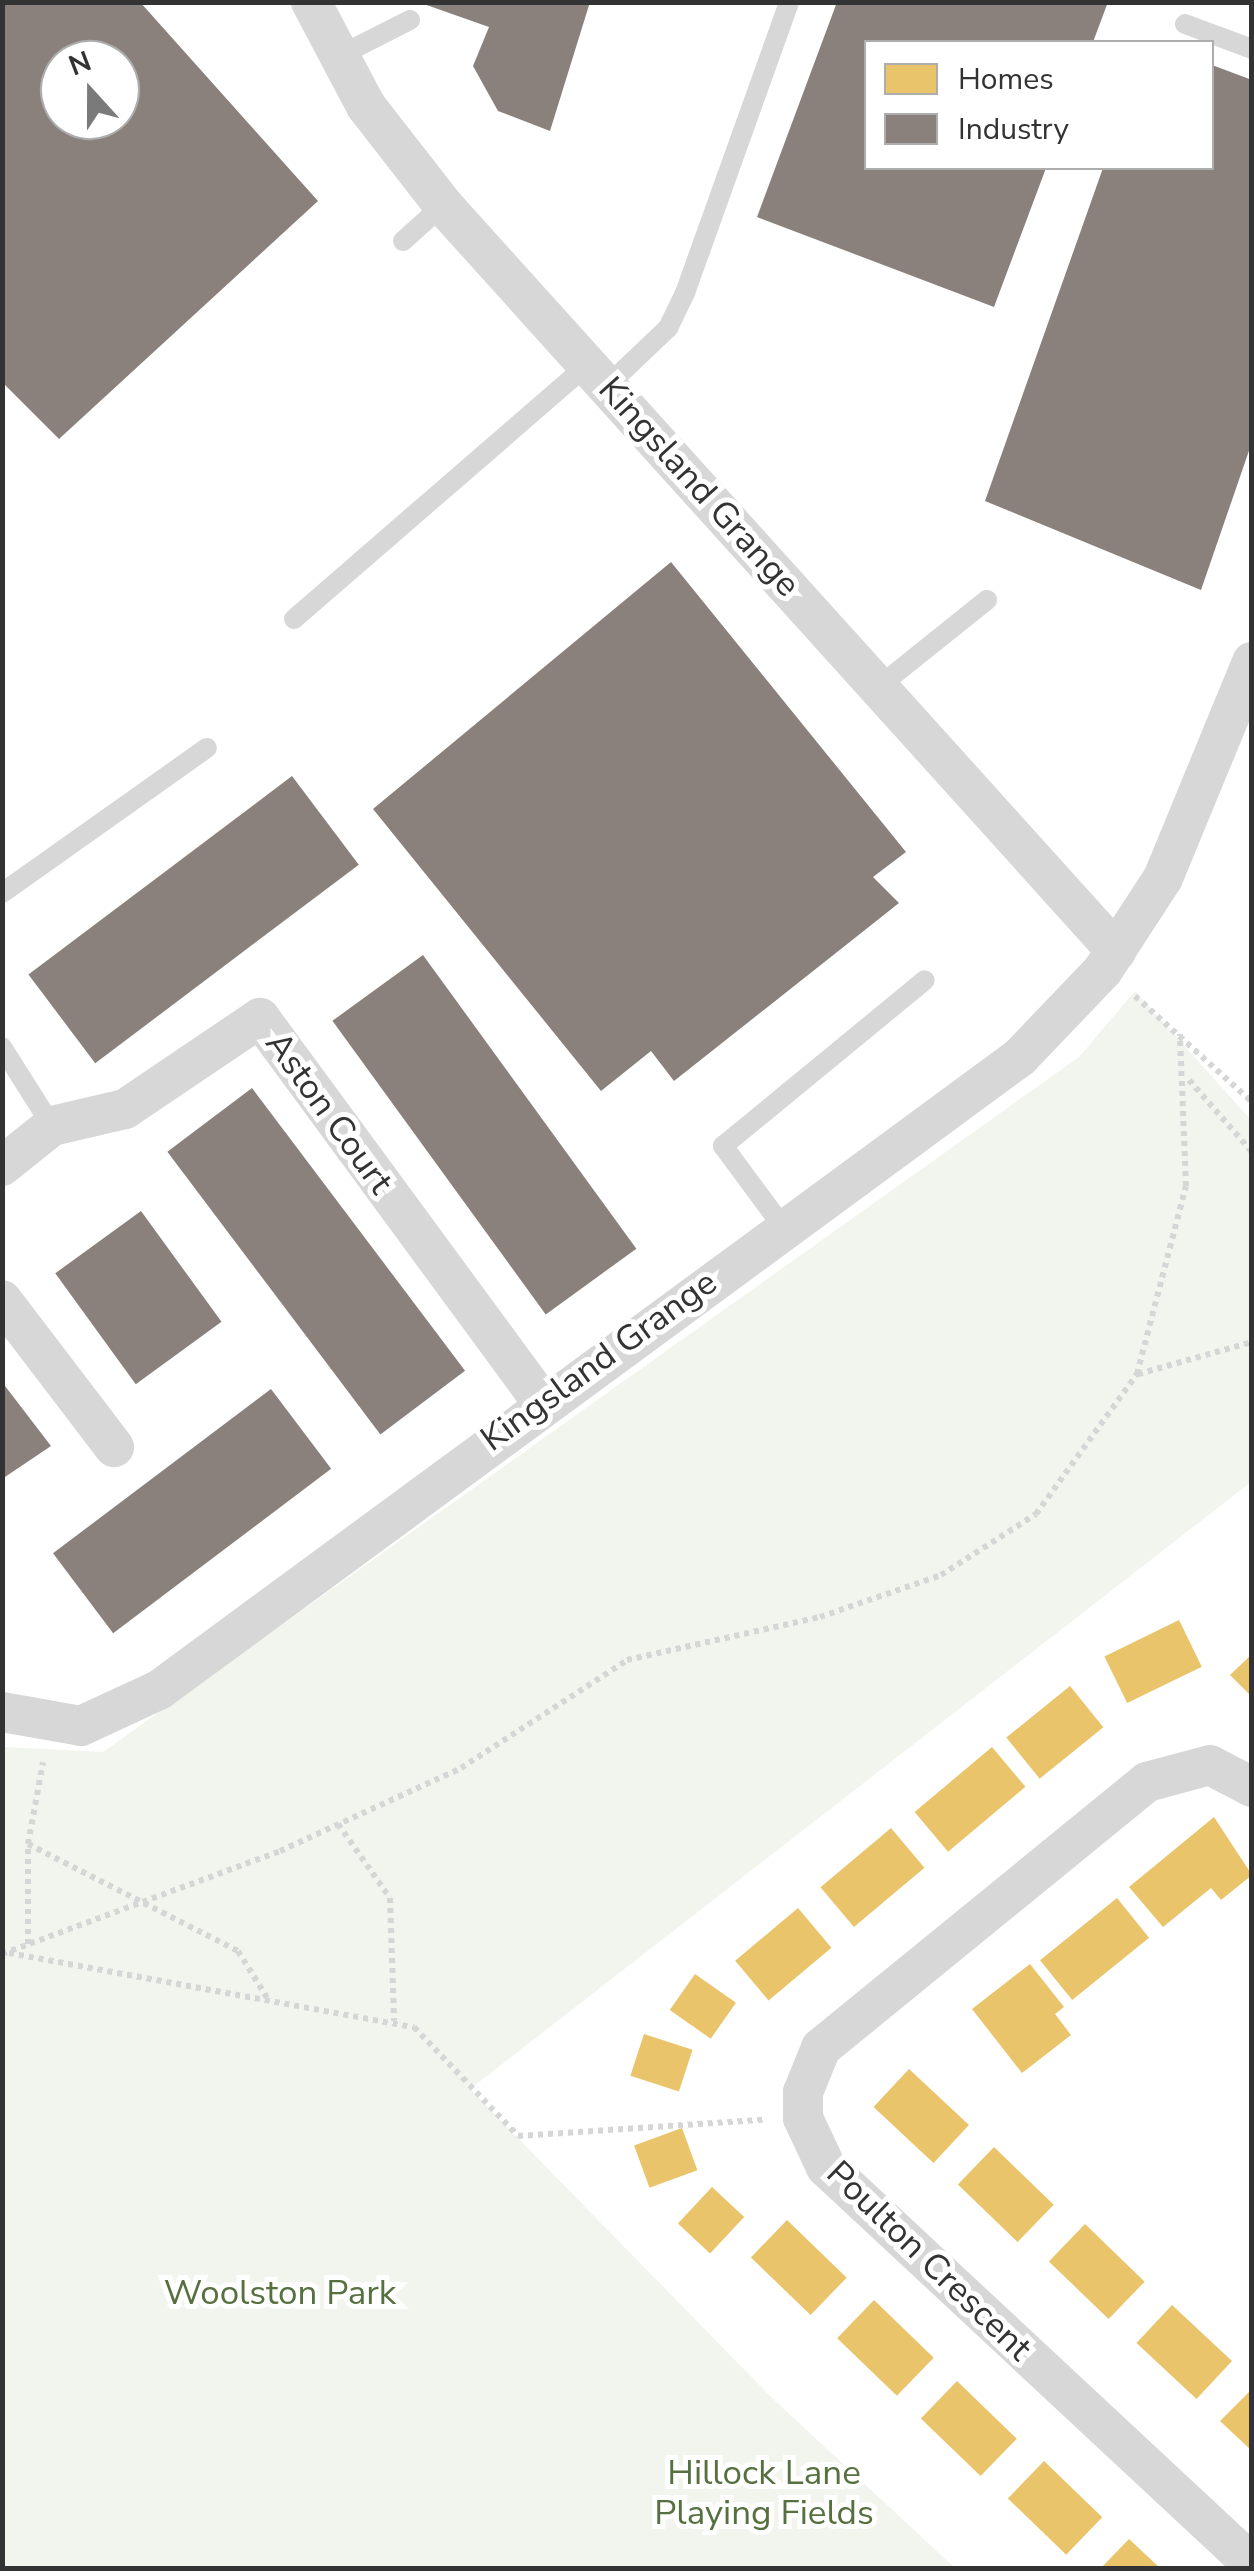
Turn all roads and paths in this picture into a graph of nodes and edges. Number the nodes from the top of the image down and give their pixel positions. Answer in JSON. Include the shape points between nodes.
{"nodes":[{"id":1,"x":311,"y":2,"type":"edge"},
{"id":2,"x":789,"y":2,"type":"edge"},
{"id":3,"x":410,"y":20,"type":"dead end"},
{"id":4,"x":1185,"y":24,"type":"dead end"},
{"id":5,"x":1252,"y":50,"type":"edge"},
{"id":6,"x":338,"y":57,"type":"junction"},
{"id":7,"x":443,"y":205,"type":"junction"},
{"id":8,"x":403,"y":241,"type":"dead end"},
{"id":9,"x":598,"y":374,"type":"junction"},
{"id":10,"x":987,"y":600,"type":"dead end"},
{"id":11,"x":294,"y":619,"type":"dead end"},
{"id":12,"x":1252,"y":662,"type":"edge"},
{"id":13,"x":877,"y":688,"type":"junction"},
{"id":14,"x":208,"y":748,"type":"dead end"},
{"id":15,"x":2,"y":892,"type":"edge"},
{"id":16,"x":1110,"y":961,"type":"junction"},
{"id":17,"x":925,"y":980,"type":"dead end"},
{"id":18,"x":1180,"y":1034,"type":"junction"},
{"id":19,"x":2,"y":1047,"type":"edge"},
{"id":20,"x":1188,"y":1080,"type":"junction"},
{"id":21,"x":1252,"y":1102,"type":"edge"},
{"id":22,"x":52,"y":1126,"type":"junction"},
{"id":23,"x":1252,"y":1152,"type":"edge"},
{"id":24,"x":2,"y":1166,"type":"edge"},
{"id":25,"x":783,"y":1227,"type":"junction"},
{"id":26,"x":2,"y":1300,"type":"edge"},
{"id":27,"x":1252,"y":1342,"type":"edge"},
{"id":28,"x":1137,"y":1374,"type":"junction"},
{"id":29,"x":542,"y":1401,"type":"junction"},
{"id":30,"x":114,"y":1446,"type":"dead end"},
{"id":31,"x":2,"y":1712,"type":"edge"},
{"id":32,"x":54,"y":1727,"type":"junction"},
{"id":33,"x":1252,"y":1787,"type":"edge"},
{"id":34,"x":338,"y":1824,"type":"junction"},
{"id":35,"x":28,"y":1844,"type":"junction"},
{"id":36,"x":140,"y":1902,"type":"junction"},
{"id":37,"x":28,"y":1944,"type":"junction"},
{"id":38,"x":4,"y":1952,"type":"edge"},
{"id":39,"x":269,"y":2001,"type":"junction"},
{"id":40,"x":394,"y":2021,"type":"junction"},
{"id":41,"x":803,"y":2118,"type":"junction"},
{"id":42,"x":1252,"y":2564,"type":"edge"}],
"edges":[{"from":1,"to":6,"type":"street","name":"Kingsland Grange"},
{"from":2,"to":9,"type":"lane","via":[[668,328]]},
{"from":3,"to":6,"type":"lane"},
{"from":4,"to":5,"type":"lane"},
{"from":6,"to":7,"type":"street","name":"Kingsland Grange"},
{"from":7,"to":8,"type":"lane"},
{"from":7,"to":9,"type":"street","name":"Kingsland Grange"},
{"from":9,"to":11,"type":"lane"},
{"from":9,"to":13,"type":"street","name":"Kingsland Grange"},
{"from":10,"to":13,"type":"lane"},
{"from":12,"to":16,"type":"street","name":"Kingsland Grange","via":[[1206,789]]},
{"from":13,"to":16,"type":"street","name":"Kingsland Grange"},
{"from":14,"to":15,"type":"lane"},
{"from":16,"to":18,"type":"path"},
{"from":16,"to":25,"type":"street","name":"Kingsland Grange","via":[[1020,1057]]},
{"from":17,"to":25,"type":"lane","via":[[724,1146]]},
{"from":18,"to":20,"type":"path"},
{"from":18,"to":21,"type":"path"},
{"from":19,"to":22,"type":"lane"},
{"from":20,"to":23,"type":"path"},
{"from":20,"to":28,"type":"path","via":[[1186,1186]]},
{"from":22,"to":24,"type":"street","name":"Aston Court"},
{"from":22,"to":29,"type":"street","name":"Aston Court","via":[[126,1109],[260,1018]]},
{"from":25,"to":29,"type":"street","name":"Kingsland Grange"},
{"from":26,"to":30,"type":"street"},
{"from":27,"to":28,"type":"path"},
{"from":28,"to":34,"type":"path","via":[[1036,1514],[940,1576],[820,1617],[627,1660],[461,1768]]},
{"from":29,"to":32,"type":"street","name":"Kingsland Grange","via":[[159,1690],[118,1713]]},
{"from":31,"to":32,"type":"street"},
{"from":32,"to":35,"type":"path"},
{"from":33,"to":41,"type":"street","via":[[1210,1765],[1147,1782],[821,2048],[807,2069]]},
{"from":34,"to":36,"type":"path"},
{"from":34,"to":40,"type":"path","via":[[390,1898]]},
{"from":35,"to":36,"type":"path"},
{"from":35,"to":37,"type":"path"},
{"from":36,"to":37,"type":"path"},
{"from":36,"to":39,"type":"path","via":[[238,1950]]},
{"from":37,"to":38,"type":"path"},
{"from":38,"to":39,"type":"path"},
{"from":39,"to":40,"type":"path"},
{"from":40,"to":41,"type":"path","via":[[414,2027],[518,2136]]},
{"from":41,"to":42,"type":"street","name":"Poulton Crescent","via":[[826,2167]]}]}
